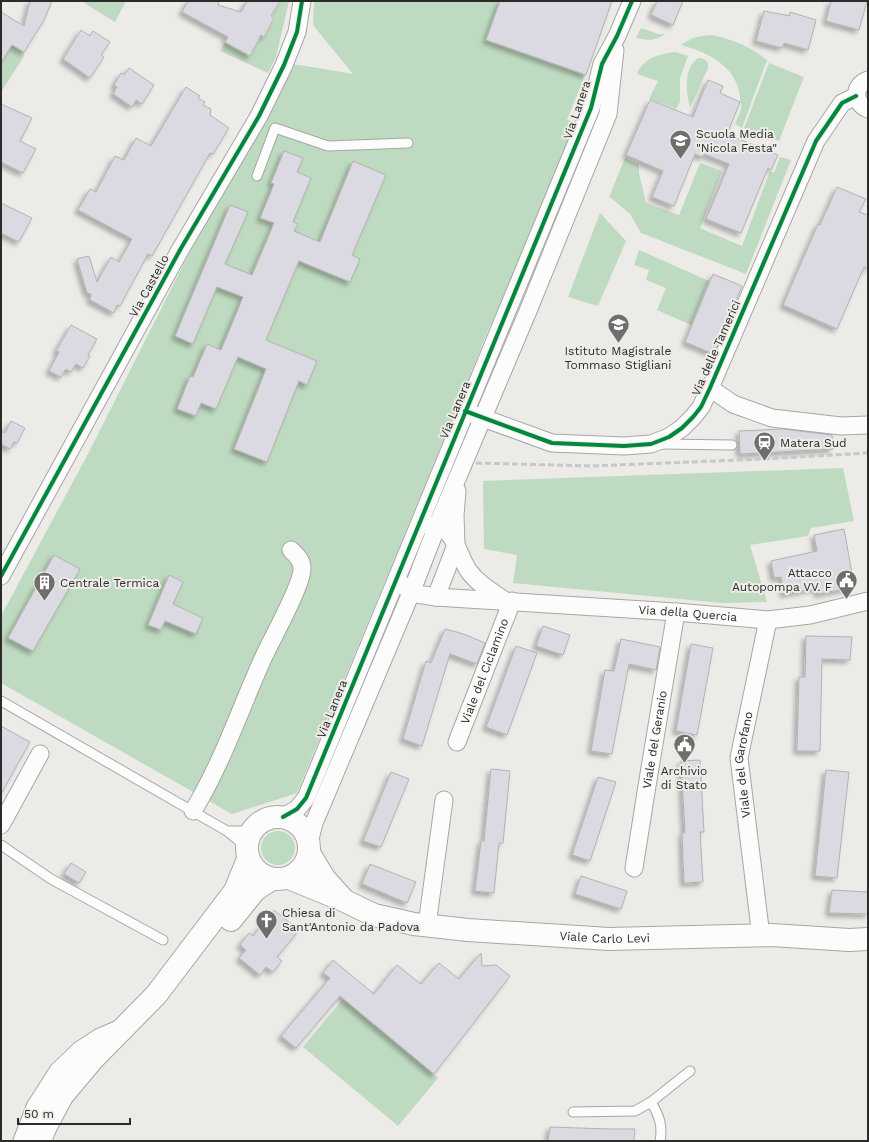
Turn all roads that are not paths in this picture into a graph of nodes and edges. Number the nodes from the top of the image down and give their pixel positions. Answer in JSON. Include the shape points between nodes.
{"nodes":[{"id":1,"x":302,"y":1,"type":"edge"},
{"id":2,"x":632,"y":1,"type":"edge"},
{"id":3,"x":617,"y":36,"type":"junction"},
{"id":4,"x":868,"y":80,"type":"edge"},
{"id":5,"x":856,"y":96,"type":"junction"},
{"id":6,"x":868,"y":109,"type":"edge"},
{"id":7,"x":408,"y":143,"type":"dead end"},
{"id":8,"x":257,"y":176,"type":"dead end"},
{"id":9,"x":710,"y":388,"type":"junction"},
{"id":10,"x":465,"y":411,"type":"junction"},
{"id":11,"x":483,"y":418,"type":"junction"},
{"id":12,"x":868,"y":424,"type":"edge"},
{"id":13,"x":651,"y":444,"type":"junction"},
{"id":14,"x":732,"y":445,"type":"dead end"},
{"id":15,"x":457,"y":478,"type":"junction"},
{"id":16,"x":418,"y":525,"type":"junction"},
{"id":17,"x":437,"y":526,"type":"junction"},
{"id":18,"x":456,"y":545,"type":"junction"},
{"id":19,"x":291,"y":550,"type":"dead end"},
{"id":20,"x":1,"y":576,"type":"edge"},
{"id":21,"x":397,"y":576,"type":"junction"},
{"id":22,"x":411,"y":592,"type":"junction"},
{"id":23,"x":436,"y":597,"type":"junction"},
{"id":24,"x":509,"y":601,"type":"junction"},
{"id":25,"x":868,"y":601,"type":"edge"},
{"id":26,"x":676,"y":612,"type":"junction"},
{"id":27,"x":768,"y":620,"type":"junction"},
{"id":28,"x":1,"y":701,"type":"edge"},
{"id":29,"x":457,"y":742,"type":"dead end"},
{"id":30,"x":40,"y":754,"type":"dead end"},
{"id":31,"x":444,"y":800,"type":"dead end"},
{"id":32,"x":193,"y":811,"type":"junction"},
{"id":33,"x":283,"y":817,"type":"junction"},
{"id":34,"x":1,"y":825,"type":"edge"},
{"id":35,"x":253,"y":828,"type":"junction"},
{"id":36,"x":227,"y":831,"type":"junction"},
{"id":37,"x":1,"y":845,"type":"edge"},
{"id":38,"x":309,"y":848,"type":"junction"},
{"id":39,"x":247,"y":855,"type":"junction"},
{"id":40,"x":634,"y":868,"type":"dead end"},
{"id":41,"x":280,"y":879,"type":"junction"},
{"id":42,"x":345,"y":902,"type":"junction"},
{"id":43,"x":427,"y":925,"type":"junction"},
{"id":44,"x":761,"y":936,"type":"junction"},
{"id":45,"x":868,"y":939,"type":"edge"},
{"id":46,"x":163,"y":940,"type":"dead end"},
{"id":47,"x":156,"y":995,"type":"junction"},
{"id":48,"x":123,"y":1027,"type":"junction"},
{"id":49,"x":690,"y":1071,"type":"dead end"},
{"id":50,"x":652,"y":1102,"type":"junction"},
{"id":51,"x":572,"y":1112,"type":"dead end"},
{"id":52,"x":22,"y":1141,"type":"edge"},
{"id":53,"x":40,"y":1141,"type":"edge"},
{"id":54,"x":660,"y":1141,"type":"edge"}],
"edges":[{"from":1,"to":20,"type":"street","name":"Via Castello","via":[[297,32],[259,116],[180,250]]},
{"from":2,"to":3,"type":"street","name":"Via Lanera"},
{"from":3,"to":10,"type":"street","name":"Via Lanera","via":[[602,64],[591,108]]},
{"from":3,"to":11,"type":"street","name":"Via Lanera","via":[[608,114]]},
{"from":4,"to":5,"type":"street","via":[[861,83]]},
{"from":5,"to":6,"type":"street","via":[[860,105]]},
{"from":5,"to":9,"type":"street","name":"Via delle Tamerici","via":[[842,103],[816,141]]},
{"from":7,"to":8,"type":"lane","via":[[328,146],[275,128]]},
{"from":9,"to":12,"type":"street","via":[[733,404],[772,418],[841,426]]},
{"from":9,"to":13,"type":"street","name":"Via delle Tamerici","via":[[697,412],[682,428]]},
{"from":10,"to":11,"type":"street","name":"Via delle Tamerici"},
{"from":10,"to":16,"type":"street","name":"Via Lanera"},
{"from":11,"to":13,"type":"street","name":"Via delle Tamerici","via":[[552,443],[624,446]]},
{"from":11,"to":15,"type":"street","name":"Via Lanera"},
{"from":13,"to":14,"type":"lane"},
{"from":15,"to":17,"type":"street","name":"Via Lanera"},
{"from":15,"to":18,"type":"street","name":"Via Lanera"},
{"from":16,"to":17,"type":"street"},
{"from":16,"to":21,"type":"street","name":"Via Lanera"},
{"from":17,"to":18,"type":"street","via":[[452,537]]},
{"from":17,"to":22,"type":"street","name":"Via Lanera"},
{"from":18,"to":23,"type":"street","name":"Via Lanera"},
{"from":18,"to":24,"type":"street","name":"Via della Quercia","via":[[468,570],[484,587]]},
{"from":19,"to":32,"type":"street","via":[[303,568],[300,582],[265,654],[208,787]]},
{"from":21,"to":22,"type":"street"},
{"from":21,"to":33,"type":"street","name":"Via Lanera","via":[[306,798],[297,809]]},
{"from":22,"to":23,"type":"street","name":"Via della Quercia"},
{"from":22,"to":38,"type":"street","name":"Via Lanera","via":[[314,822]]},
{"from":23,"to":24,"type":"street","name":"Via della Quercia"},
{"from":24,"to":26,"type":"street","name":"Via della Quercia"},
{"from":24,"to":29,"type":"street","name":"Viale del Ciclamino"},
{"from":25,"to":27,"type":"street","name":"Via della Quercia","via":[[810,615]]},
{"from":26,"to":27,"type":"street","name":"Via della Quercia"},
{"from":26,"to":40,"type":"street","name":"Viale del Geranio"},
{"from":27,"to":44,"type":"street","name":"Viale del Garofano","via":[[739,758]]},
{"from":28,"to":32,"type":"lane"},
{"from":30,"to":34,"type":"street"},
{"from":31,"to":43,"type":"street"},
{"from":32,"to":36,"type":"lane"},
{"from":33,"to":35,"type":"main road","via":[[267,818]]},
{"from":33,"to":38,"type":"main road","via":[[291,819],[303,829]]},
{"from":35,"to":36,"type":"lane"},
{"from":35,"to":39,"type":"main road","via":[[246,843]]},
{"from":36,"to":39,"type":"lane","via":[[238,840]]},
{"from":37,"to":46,"type":"lane","via":[[51,879]]},
{"from":38,"to":41,"type":"main road","via":[[302,868],[296,874]]},
{"from":38,"to":42,"type":"main road","name":"Viale Carlo Levi","via":[[324,878]]},
{"from":39,"to":41,"type":"main road","via":[[258,872]]},
{"from":39,"to":47,"type":"main road","via":[[235,892]]},
{"from":41,"to":42,"type":"main road","name":"Viale Carlo Levi"},
{"from":41,"to":47,"type":"main road","via":[[256,890],[195,965],[174,984]]},
{"from":42,"to":43,"type":"main road","name":"Viale Carlo Levi","via":[[374,915]]},
{"from":43,"to":44,"type":"main road","name":"Viale Carlo Levi","via":[[609,939]]},
{"from":44,"to":45,"type":"main road","name":"Viale Carlo Levi"},
{"from":47,"to":48,"type":"main road"},
{"from":48,"to":52,"type":"street","via":[[100,1037],[80,1050],[58,1071],[35,1107]]},
{"from":48,"to":53,"type":"main road","via":[[62,1096]]},
{"from":49,"to":50,"type":"lane"},
{"from":50,"to":51,"type":"lane","via":[[635,1111]]},
{"from":50,"to":54,"type":"lane","via":[[659,1115],[662,1131]]}]}
